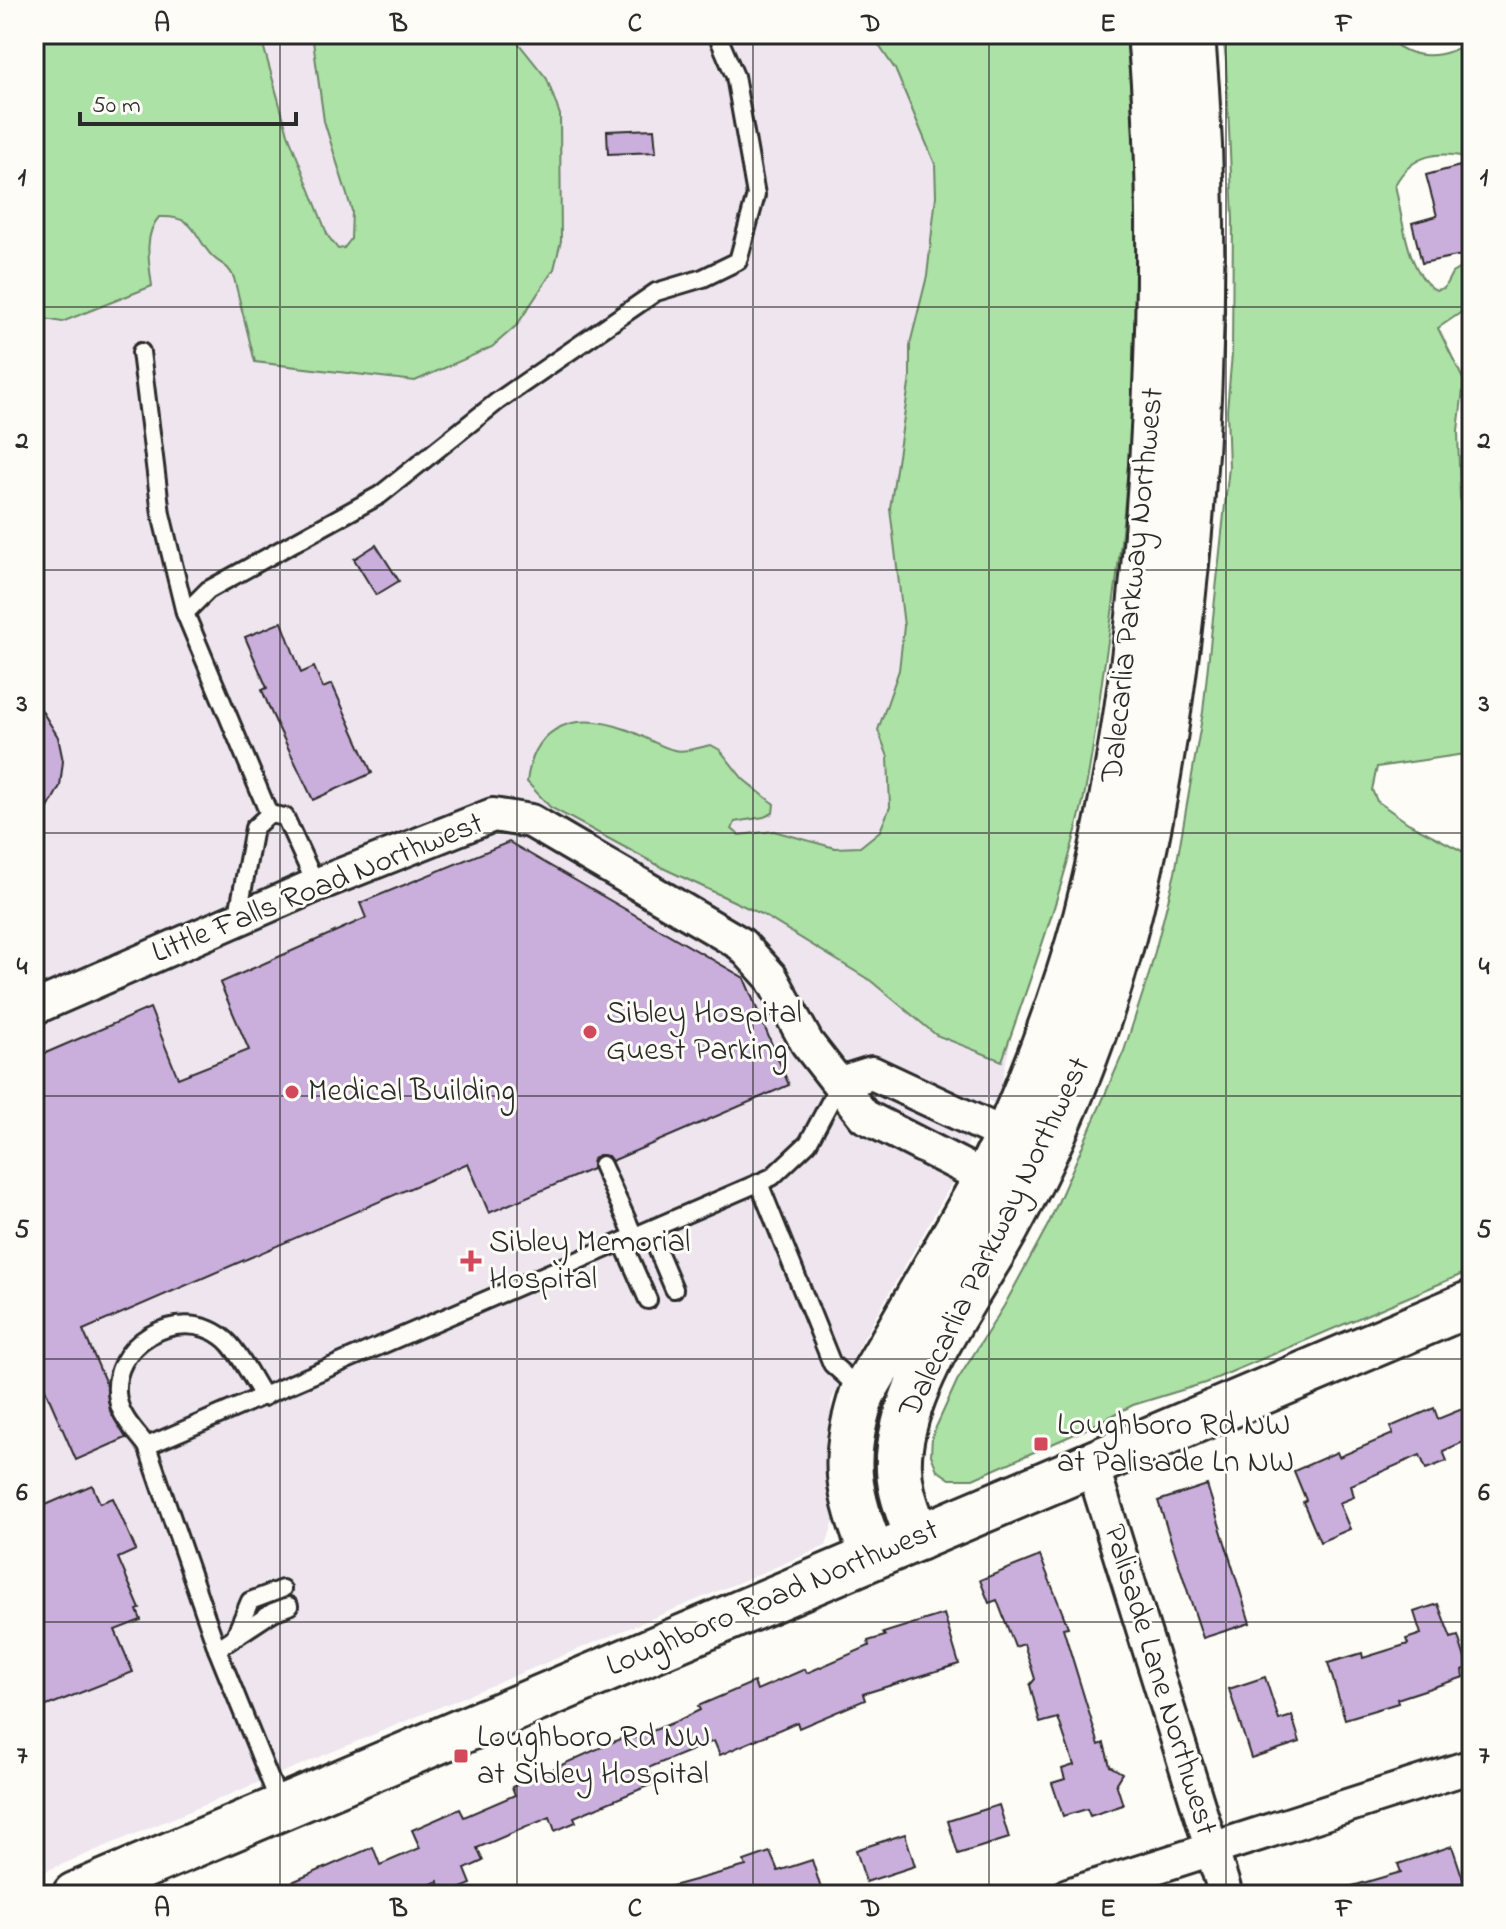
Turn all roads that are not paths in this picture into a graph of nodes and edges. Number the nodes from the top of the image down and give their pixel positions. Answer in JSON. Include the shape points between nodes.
{"nodes":[{"id":1,"x":717,"y":34,"type":"edge"},
{"id":2,"x":1150,"y":34,"type":"edge"},
{"id":3,"x":1192,"y":34,"type":"edge"},
{"id":4,"x":141,"y":352,"type":"dead end"},
{"id":5,"x":185,"y":613,"type":"junction"},
{"id":6,"x":269,"y":814,"type":"junction"},
{"id":7,"x":316,"y":885,"type":"junction"},
{"id":8,"x":237,"y":920,"type":"junction"},
{"id":9,"x":34,"y":1008,"type":"edge"},
{"id":10,"x":840,"y":1083,"type":"junction"},
{"id":11,"x":1025,"y":1145,"type":"junction"},
{"id":12,"x":602,"y":1165,"type":"dead end"},
{"id":13,"x":759,"y":1183,"type":"junction"},
{"id":14,"x":1004,"y":1188,"type":"junction"},
{"id":15,"x":636,"y":1237,"type":"junction"},
{"id":16,"x":674,"y":1289,"type":"dead end"},
{"id":17,"x":648,"y":1300,"type":"dead end"},
{"id":18,"x":1472,"y":1303,"type":"edge"},
{"id":19,"x":863,"y":1392,"type":"junction"},
{"id":20,"x":264,"y":1397,"type":"junction"},
{"id":21,"x":147,"y":1446,"type":"junction"},
{"id":22,"x":1092,"y":1465,"type":"junction"},
{"id":23,"x":918,"y":1538,"type":"junction"},
{"id":24,"x":873,"y":1556,"type":"junction"},
{"id":25,"x":282,"y":1589,"type":"dead end"},
{"id":26,"x":289,"y":1606,"type":"dead end"},
{"id":27,"x":234,"y":1638,"type":"junction"},
{"id":28,"x":217,"y":1649,"type":"junction"},
{"id":29,"x":1472,"y":1766,"type":"edge"},
{"id":30,"x":282,"y":1808,"type":"junction"},
{"id":31,"x":1212,"y":1850,"type":"junction"},
{"id":32,"x":75,"y":1895,"type":"edge"},
{"id":33,"x":1068,"y":1895,"type":"edge"},
{"id":34,"x":1226,"y":1895,"type":"edge"}],
"edges":[{"from":1,"to":5,"type":"lane","via":[[735,76],[756,195],[738,261],[656,292],[498,401],[380,495],[208,590]]},
{"from":2,"to":11,"type":"main road","name":"Dalecarlia Parkway Northwest","via":[[1158,165],[1159,350],[1147,533],[1110,804]]},
{"from":3,"to":11,"type":"main road","name":"Dalecarlia Parkway Northwest","via":[[1200,354],[1189,540],[1172,687],[1125,933],[1090,1043]]},
{"from":4,"to":5,"type":"lane","via":[[161,514]]},
{"from":5,"to":6,"type":"lane"},
{"from":6,"to":7,"type":"lane","via":[[285,817]]},
{"from":6,"to":8,"type":"lane","via":[[254,828]]},
{"from":7,"to":8,"type":"street","name":"Little Falls Road Northwest"},
{"from":7,"to":10,"type":"street","name":"Little Falls Road Northwest","via":[[493,815],[531,821],[741,944],[771,977],[807,1043]]},
{"from":8,"to":9,"type":"street","name":"Little Falls Road Northwest"},
{"from":10,"to":11,"type":"street","via":[[872,1073]]},
{"from":10,"to":13,"type":"lane","via":[[808,1143]]},
{"from":10,"to":14,"type":"street","name":"Little Falls Road Northwest","via":[[864,1116]]},
{"from":11,"to":14,"type":"main road","name":"Dalecarlia Parkway Northwest"},
{"from":12,"to":15,"type":"lane"},
{"from":13,"to":15,"type":"lane"},
{"from":13,"to":19,"type":"lane","via":[[832,1364]]},
{"from":14,"to":19,"type":"main road","name":"Dalecarlia Parkway Northwest"},
{"from":14,"to":23,"type":"main road","name":"Dalecarlia Parkway Northwest","via":[[915,1393],[900,1443],[901,1495]]},
{"from":15,"to":16,"type":"lane"},
{"from":15,"to":17,"type":"lane"},
{"from":15,"to":20,"type":"lane"},
{"from":18,"to":22,"type":"main road","name":"Loughboro Road Northwest"},
{"from":19,"to":24,"type":"main road","name":"Dalecarlia Parkway Northwest","via":[[848,1456],[849,1482]]},
{"from":20,"to":21,"type":"lane"},
{"from":20,"to":21,"type":"lane","via":[[224,1338],[207,1328],[167,1328],[142,1340],[125,1356],[118,1374],[118,1400]]},
{"from":21,"to":28,"type":"lane"},
{"from":22,"to":23,"type":"main road","name":"Loughboro Road Northwest"},
{"from":22,"to":31,"type":"street","name":"Palisade Lane Northwest"},
{"from":23,"to":24,"type":"main road","name":"Loughboro Road Northwest"},
{"from":24,"to":30,"type":"main road","name":"Loughboro Road Northwest"},
{"from":25,"to":27,"type":"lane","via":[[250,1601]]},
{"from":26,"to":27,"type":"lane"},
{"from":27,"to":28,"type":"lane"},
{"from":28,"to":30,"type":"lane"},
{"from":29,"to":31,"type":"street"},
{"from":30,"to":32,"type":"main road","name":"Loughboro Road Northwest"},
{"from":31,"to":33,"type":"street"},
{"from":31,"to":34,"type":"street","name":"Palisade Lane Northwest"}]}
